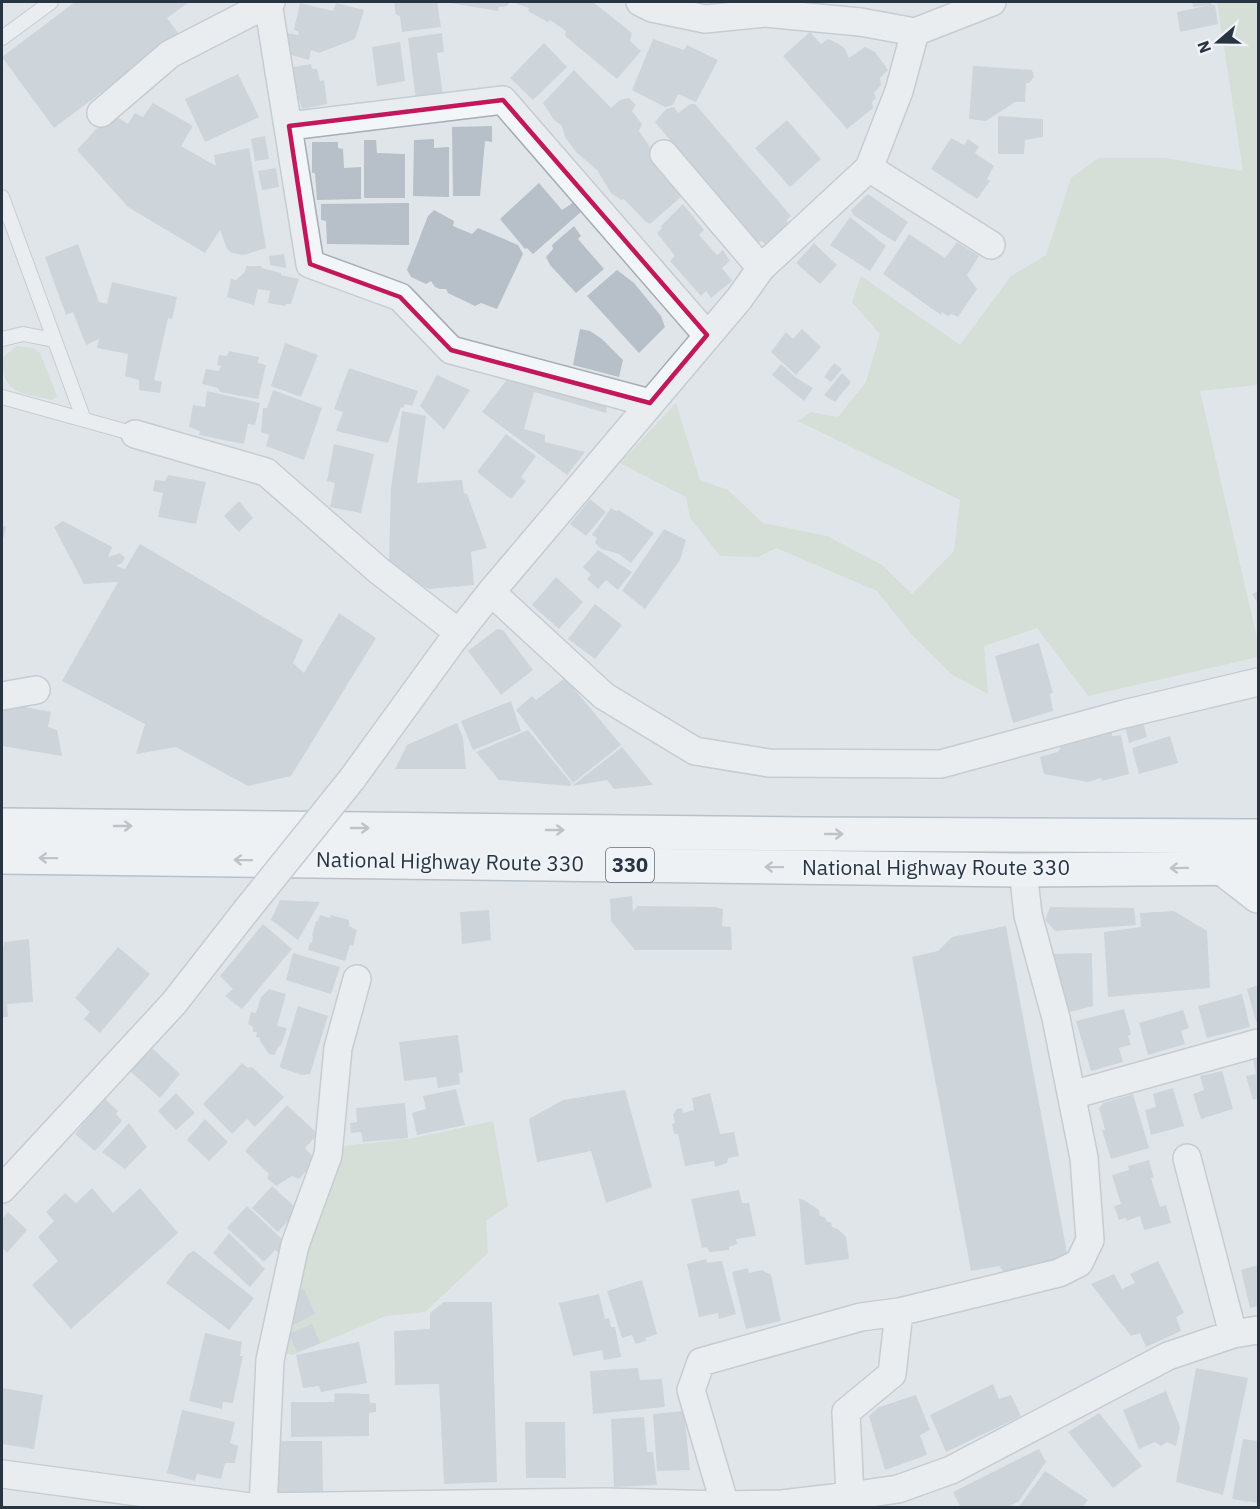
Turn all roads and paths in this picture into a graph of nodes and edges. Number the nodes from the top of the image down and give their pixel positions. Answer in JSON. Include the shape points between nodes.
{"nodes":[{"id":1,"x":51,"y":2,"type":"edge"},
{"id":2,"x":270,"y":2,"type":"edge"},
{"id":3,"x":640,"y":2,"type":"edge"},
{"id":4,"x":739,"y":2,"type":"edge"},
{"id":5,"x":992,"y":2,"type":"edge"},
{"id":6,"x":765,"y":13,"type":"junction"},
{"id":7,"x":915,"y":32,"type":"junction"},
{"id":8,"x":2,"y":38,"type":"edge"},
{"id":9,"x":101,"y":113,"type":"dead end"},
{"id":10,"x":290,"y":126,"type":"junction"},
{"id":11,"x":664,"y":154,"type":"dead end"},
{"id":12,"x":869,"y":168,"type":"junction"},
{"id":13,"x":2,"y":197,"type":"edge"},
{"id":14,"x":991,"y":245,"type":"dead end"},
{"id":15,"x":761,"y":268,"type":"junction"},
{"id":16,"x":707,"y":335,"type":"junction"},
{"id":17,"x":2,"y":339,"type":"edge"},
{"id":18,"x":54,"y":340,"type":"junction"},
{"id":19,"x":2,"y":397,"type":"edge"},
{"id":20,"x":650,"y":403,"type":"junction"},
{"id":21,"x":84,"y":420,"type":"junction"},
{"id":22,"x":135,"y":434,"type":"joint"},
{"id":23,"x":491,"y":592,"type":"junction"},
{"id":24,"x":459,"y":633,"type":"junction"},
{"id":25,"x":1258,"y":682,"type":"edge"},
{"id":26,"x":36,"y":690,"type":"dead end"},
{"id":27,"x":2,"y":696,"type":"edge"},
{"id":28,"x":2,"y":825,"type":"edge"},
{"id":29,"x":1258,"y":836,"type":"edge"},
{"id":30,"x":2,"y":857,"type":"edge"},
{"id":31,"x":1222,"y":868,"type":"junction"},
{"id":32,"x":1258,"y":868,"type":"edge"},
{"id":33,"x":1023,"y":870,"type":"junction"},
{"id":34,"x":1258,"y":896,"type":"edge"},
{"id":35,"x":357,"y":980,"type":"dead end"},
{"id":36,"x":1258,"y":1043,"type":"edge"},
{"id":37,"x":1072,"y":1095,"type":"junction"},
{"id":38,"x":1187,"y":1158,"type":"dead end"},
{"id":39,"x":2,"y":1189,"type":"edge"},
{"id":40,"x":898,"y":1312,"type":"junction"},
{"id":41,"x":1246,"y":1332,"type":"edge"},
{"id":42,"x":2,"y":1474,"type":"edge"},
{"id":43,"x":850,"y":1496,"type":"junction"},
{"id":44,"x":605,"y":1505,"type":"edge"},
{"id":45,"x":725,"y":1505,"type":"junction"},
{"id":46,"x":250,"y":1507,"type":"edge"},
{"id":47,"x":263,"y":1507,"type":"edge"}],
"edges":[{"from":1,"to":8,"type":"lane"},
{"from":2,"to":9,"type":"street","via":[[170,54]]},
{"from":2,"to":10,"type":"street"},
{"from":3,"to":6,"type":"street","via":[[705,19]]},
{"from":4,"to":6,"type":"street"},
{"from":5,"to":7,"type":"street"},
{"from":6,"to":7,"type":"street","via":[[860,22]]},
{"from":7,"to":12,"type":"street","via":[[899,92]]},
{"from":10,"to":16,"type":"street","via":[[503,100]]},
{"from":10,"to":20,"type":"street","via":[[310,264],[400,297],[451,350]]},
{"from":11,"to":15,"type":"street"},
{"from":12,"to":14,"type":"street"},
{"from":12,"to":15,"type":"street"},
{"from":13,"to":18,"type":"lane"},
{"from":15,"to":16,"type":"street"},
{"from":16,"to":20,"type":"street"},
{"from":17,"to":18,"type":"lane","via":[[23,334]]},
{"from":18,"to":21,"type":"lane"},
{"from":19,"to":21,"type":"lane"},
{"from":20,"to":23,"type":"street"},
{"from":21,"to":22,"type":"lane"},
{"from":22,"to":24,"type":"street","via":[[266,472],[378,570]]},
{"from":23,"to":24,"type":"street"},
{"from":23,"to":25,"type":"street","via":[[604,696],[695,751],[769,763],[941,764]]},
{"from":24,"to":39,"type":"street","bridge":true,"via":[[352,779],[174,1003]]},
{"from":26,"to":27,"type":"street"},
{"from":28,"to":29,"type":"main road","name":"National Highway Route 330","number":"330","one_way":true},
{"from":33,"to":30,"type":"main road","name":"National Highway Route 330","number":"330","one_way":true},
{"from":31,"to":32,"type":"main road","name":"National Highway Route 330","number":"330"},
{"from":31,"to":33,"type":"main road","name":"National Highway Route 330","number":"330","one_way":true},
{"from":31,"to":34,"type":"main road"},
{"from":33,"to":37,"type":"street","via":[[1028,915]]},
{"from":35,"to":47,"type":"street","via":[[338,1048],[328,1155],[295,1245],[270,1360]]},
{"from":36,"to":37,"type":"street"},
{"from":37,"to":40,"type":"street","via":[[1084,1158],[1090,1240],[1079,1263],[1059,1273]]},
{"from":38,"to":41,"type":"street"},
{"from":40,"to":43,"type":"street","via":[[892,1374],[846,1412]]},
{"from":40,"to":45,"type":"street","via":[[861,1317],[701,1362],[691,1390]]},
{"from":41,"to":43,"type":"street","via":[[1168,1356],[951,1470],[898,1489]]},
{"from":42,"to":46,"type":"street"},
{"from":43,"to":45,"type":"street","via":[[782,1504]]},
{"from":44,"to":45,"type":"street"},
{"from":44,"to":47,"type":"street"},
{"from":46,"to":47,"type":"street"}]}
